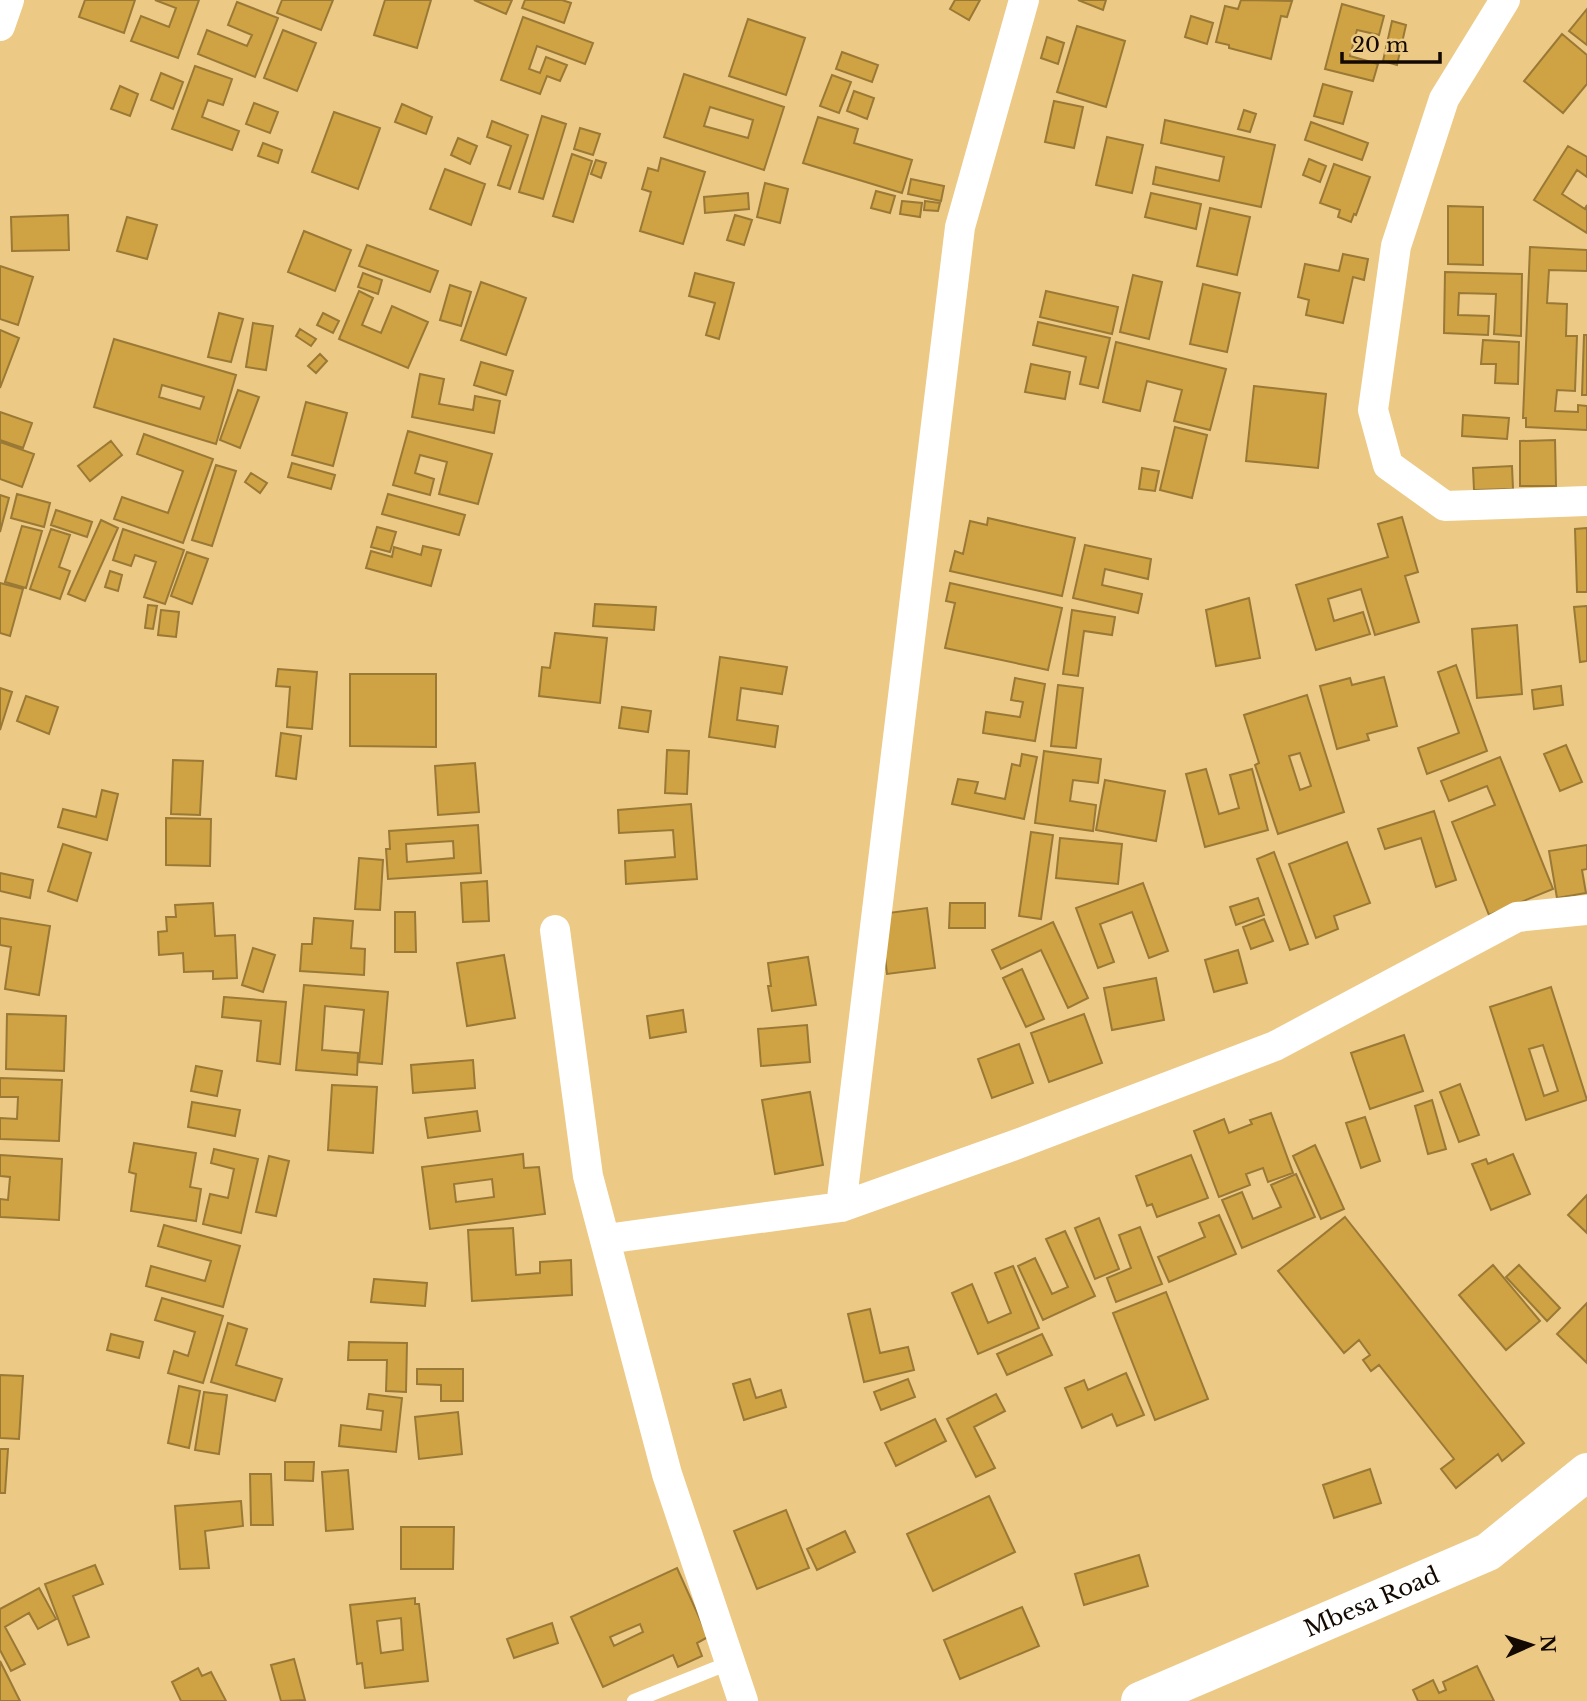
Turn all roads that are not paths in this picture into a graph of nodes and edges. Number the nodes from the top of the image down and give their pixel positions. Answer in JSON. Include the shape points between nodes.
{"nodes":[{"id":1,"x":9,"y":0,"type":"edge"},
{"id":2,"x":1024,"y":0,"type":"edge"},
{"id":3,"x":1505,"y":0,"type":"edge"},
{"id":4,"x":0,"y":26,"type":"edge"},
{"id":5,"x":1587,"y":501,"type":"edge"},
{"id":6,"x":1587,"y":910,"type":"edge"},
{"id":7,"x":555,"y":930,"type":"dead end"},
{"id":8,"x":841,"y":1207,"type":"junction"},
{"id":9,"x":606,"y":1239,"type":"junction"},
{"id":10,"x":1587,"y":1472,"type":"edge"},
{"id":11,"x":729,"y":1663,"type":"junction"},
{"id":12,"x":634,"y":1701,"type":"edge"},
{"id":13,"x":743,"y":1701,"type":"edge"},
{"id":14,"x":1140,"y":1701,"type":"edge"}],
"edges":[{"from":1,"to":4,"type":"street"},
{"from":2,"to":8,"type":"street","via":[[960,227]]},
{"from":3,"to":5,"type":"street","via":[[1444,99],[1396,246],[1373,410],[1388,465],[1445,506]]},
{"from":6,"to":8,"type":"street","via":[[1517,918],[1275,1046]]},
{"from":7,"to":9,"type":"street","via":[[588,1176]]},
{"from":8,"to":9,"type":"street"},
{"from":9,"to":11,"type":"street","via":[[667,1474]]},
{"from":10,"to":14,"type":"main road","name":"Mbesa Road","via":[[1488,1552]]},
{"from":11,"to":12,"type":"lane"},
{"from":11,"to":13,"type":"street"}]}
